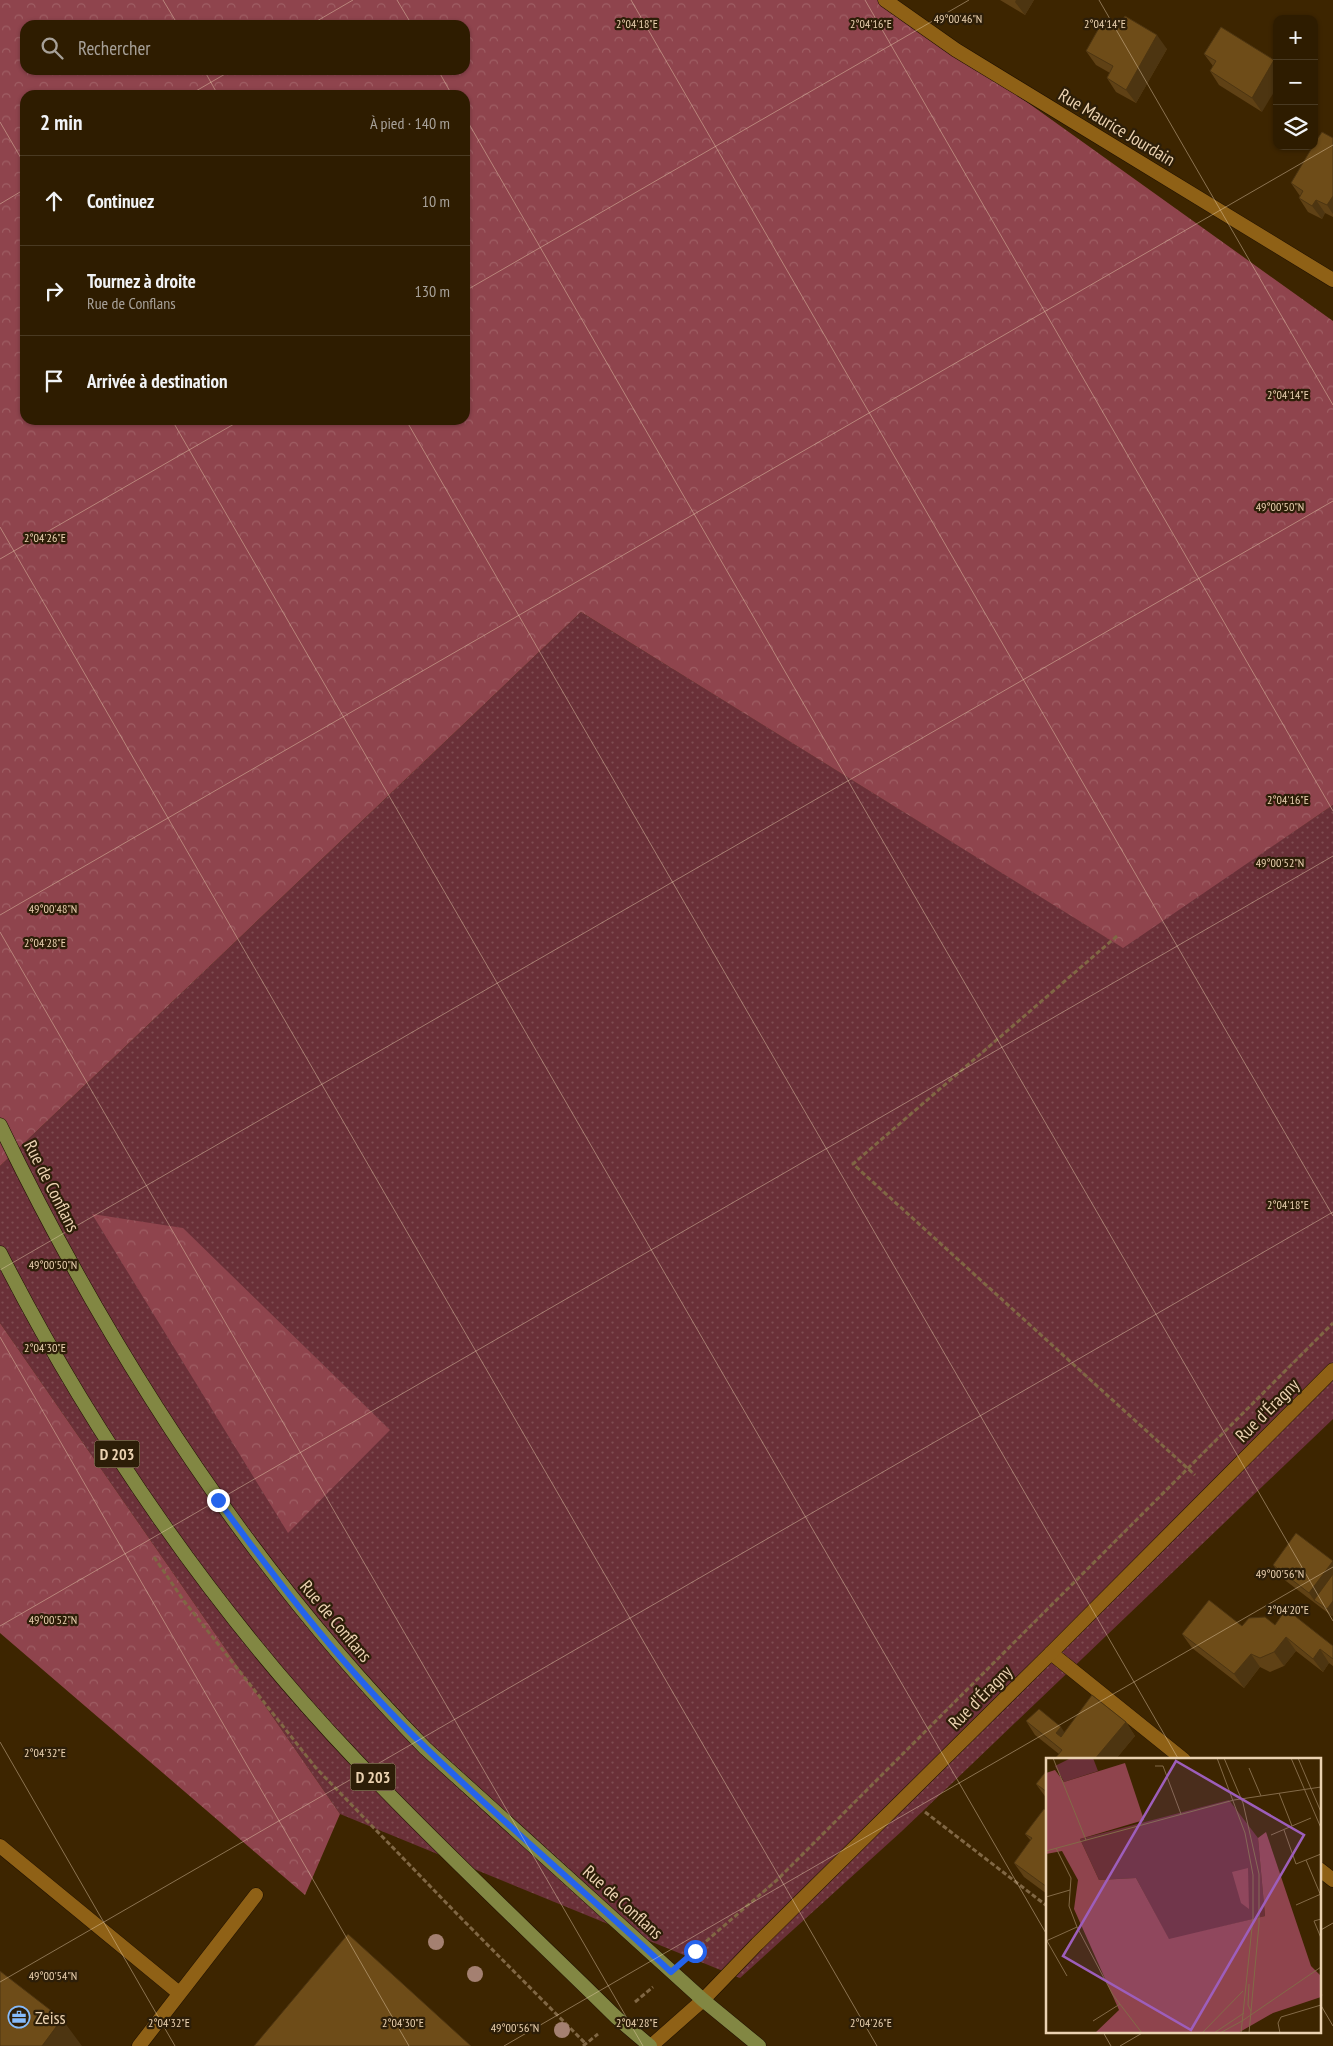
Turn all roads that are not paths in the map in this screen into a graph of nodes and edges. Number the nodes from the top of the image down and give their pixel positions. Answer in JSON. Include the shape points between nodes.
{"nodes":[{"id":1,"x":885,"y":0,"type":"edge"},
{"id":2,"x":1333,"y":280,"type":"edge"},
{"id":3,"x":0,"y":1125,"type":"edge"},
{"id":4,"x":0,"y":1253,"type":"edge"},
{"id":5,"x":1333,"y":1370,"type":"edge"},
{"id":6,"x":1051,"y":1653,"type":"junction"},
{"id":7,"x":1182,"y":1758,"type":"edge"},
{"id":8,"x":0,"y":1846,"type":"edge"},
{"id":9,"x":1320,"y":1870,"type":"edge"},
{"id":10,"x":1333,"y":1880,"type":"edge"},
{"id":11,"x":256,"y":1895,"type":"dead end"},
{"id":12,"x":179,"y":1993,"type":"junction"},
{"id":13,"x":703,"y":2000,"type":"junction"},
{"id":14,"x":139,"y":2046,"type":"edge"},
{"id":15,"x":651,"y":2046,"type":"edge"},
{"id":16,"x":759,"y":2046,"type":"edge"}],
"edges":[{"from":1,"to":2,"type":"street","name":"Rue Maurice Jourdain","via":[[956,50]]},
{"from":3,"to":13,"type":"main road","name":"Rue de Conflans","via":[[49,1224],[146,1391],[218,1500],[297,1605],[382,1704],[425,1748]]},
{"from":4,"to":15,"type":"main road","number":"D 203","via":[[92,1416],[201,1575],[254,1643],[379,1784],[617,2018]]},
{"from":5,"to":6,"type":"street","name":"Rue d'Éragny"},
{"from":6,"to":7,"type":"street"},
{"from":6,"to":13,"type":"street","name":"Rue d'Éragny"},
{"from":8,"to":12,"type":"street"},
{"from":9,"to":10,"type":"street"},
{"from":11,"to":12,"type":"street"},
{"from":12,"to":14,"type":"street"},
{"from":13,"to":15,"type":"street","name":"Rue d'Éragny"},
{"from":13,"to":16,"type":"main road","name":"Rue de Conflans"}]}
